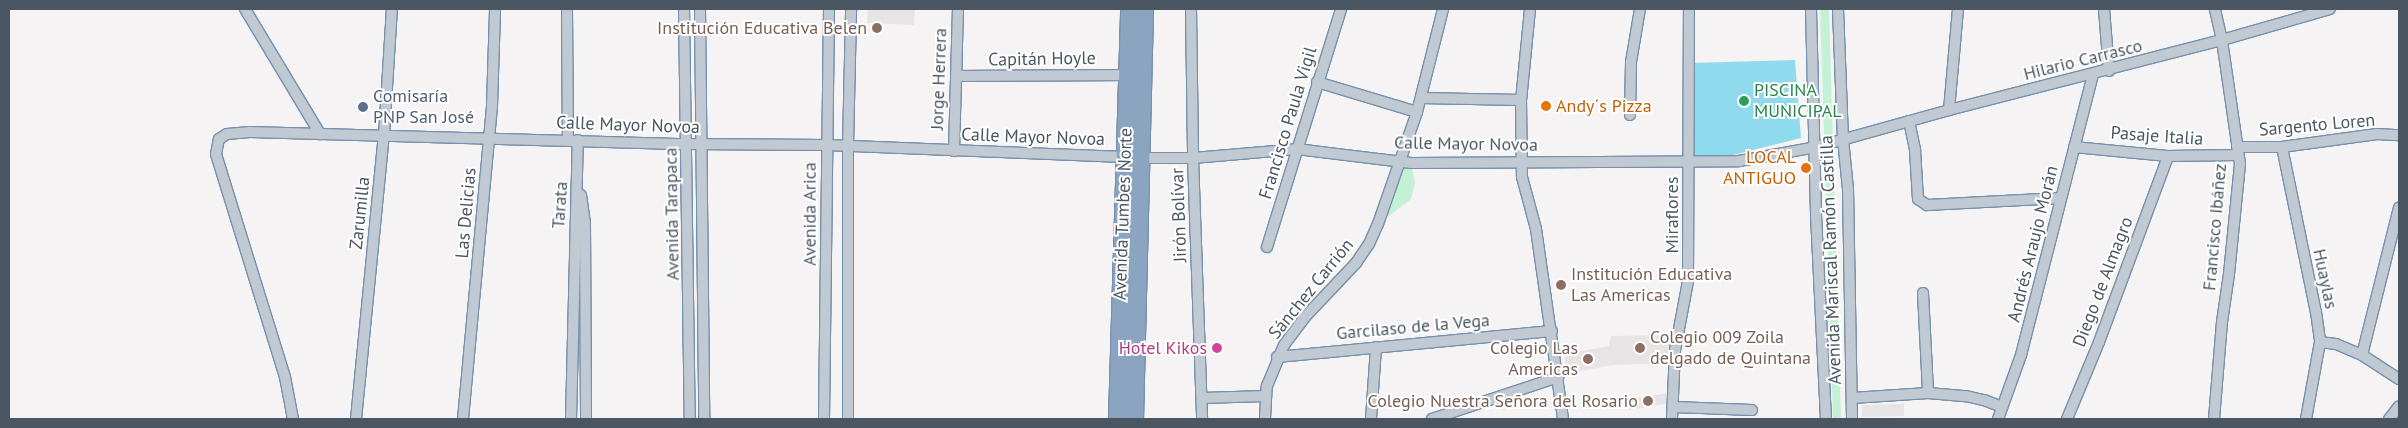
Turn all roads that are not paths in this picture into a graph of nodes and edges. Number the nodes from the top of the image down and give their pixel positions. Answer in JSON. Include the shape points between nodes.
{"nodes":[{"id":1,"x":245,"y":9,"type":"edge"},
{"id":2,"x":392,"y":9,"type":"edge"},
{"id":3,"x":495,"y":9,"type":"edge"},
{"id":4,"x":567,"y":9,"type":"edge"},
{"id":5,"x":684,"y":9,"type":"edge"},
{"id":6,"x":700,"y":9,"type":"edge"},
{"id":7,"x":829,"y":9,"type":"edge"},
{"id":8,"x":851,"y":9,"type":"edge"},
{"id":9,"x":958,"y":9,"type":"edge"},
{"id":10,"x":1130,"y":9,"type":"edge"},
{"id":11,"x":1144,"y":9,"type":"edge"},
{"id":12,"x":1191,"y":9,"type":"edge"},
{"id":13,"x":1341,"y":9,"type":"edge"},
{"id":14,"x":1443,"y":9,"type":"edge"},
{"id":15,"x":1530,"y":9,"type":"edge"},
{"id":16,"x":1640,"y":9,"type":"edge"},
{"id":17,"x":1689,"y":9,"type":"edge"},
{"id":18,"x":1811,"y":9,"type":"edge"},
{"id":19,"x":1838,"y":9,"type":"edge"},
{"id":20,"x":1958,"y":9,"type":"edge"},
{"id":21,"x":2104,"y":9,"type":"edge"},
{"id":22,"x":2215,"y":9,"type":"edge"},
{"id":23,"x":2330,"y":9,"type":"edge"},
{"id":24,"x":2222,"y":40,"type":"junction"},
{"id":25,"x":2109,"y":71,"type":"junction"},
{"id":26,"x":1128,"y":75,"type":"junction"},
{"id":27,"x":2093,"y":75,"type":"junction"},
{"id":28,"x":956,"y":76,"type":"junction"},
{"id":29,"x":1317,"y":82,"type":"junction"},
{"id":30,"x":1421,"y":98,"type":"junction"},
{"id":31,"x":1521,"y":100,"type":"junction"},
{"id":32,"x":1949,"y":110,"type":"junction"},
{"id":33,"x":1417,"y":112,"type":"junction"},
{"id":34,"x":1630,"y":115,"type":"dead end"},
{"id":35,"x":1909,"y":121,"type":"junction"},
{"id":36,"x":320,"y":134,"type":"junction"},
{"id":37,"x":384,"y":135,"type":"junction"},
{"id":38,"x":2399,"y":135,"type":"edge"},
{"id":39,"x":489,"y":138,"type":"junction"},
{"id":40,"x":1843,"y":139,"type":"junction"},
{"id":41,"x":573,"y":140,"type":"junction"},
{"id":42,"x":687,"y":144,"type":"junction"},
{"id":43,"x":702,"y":144,"type":"junction"},
{"id":44,"x":827,"y":145,"type":"junction"},
{"id":45,"x":848,"y":146,"type":"junction"},
{"id":46,"x":1816,"y":147,"type":"junction"},
{"id":47,"x":2074,"y":147,"type":"junction"},
{"id":48,"x":2282,"y":147,"type":"junction"},
{"id":49,"x":1296,"y":149,"type":"junction"},
{"id":50,"x":954,"y":151,"type":"junction"},
{"id":51,"x":2238,"y":151,"type":"junction"},
{"id":52,"x":2168,"y":156,"type":"junction"},
{"id":53,"x":1133,"y":157,"type":"junction"},
{"id":54,"x":1193,"y":158,"type":"junction"},
{"id":55,"x":1400,"y":161,"type":"junction"},
{"id":56,"x":1521,"y":162,"type":"junction"},
{"id":57,"x":1688,"y":162,"type":"junction"},
{"id":58,"x":578,"y":174,"type":"junction"},
{"id":59,"x":2061,"y":198,"type":"junction"},
{"id":60,"x":2399,"y":208,"type":"edge"},
{"id":61,"x":1267,"y":247,"type":"dead end"},
{"id":62,"x":1923,"y":293,"type":"dead end"},
{"id":63,"x":1552,"y":331,"type":"junction"},
{"id":64,"x":2320,"y":342,"type":"junction"},
{"id":65,"x":1376,"y":347,"type":"junction"},
{"id":66,"x":2362,"y":356,"type":"junction"},
{"id":67,"x":1278,"y":357,"type":"junction"},
{"id":68,"x":1558,"y":378,"type":"junction"},
{"id":69,"x":2399,"y":379,"type":"edge"},
{"id":70,"x":1928,"y":393,"type":"junction"},
{"id":71,"x":1265,"y":396,"type":"junction"},
{"id":72,"x":1202,"y":398,"type":"junction"},
{"id":73,"x":1852,"y":398,"type":"junction"},
{"id":74,"x":2399,"y":406,"type":"edge"},
{"id":75,"x":1673,"y":407,"type":"junction"},
{"id":76,"x":2002,"y":407,"type":"junction"},
{"id":77,"x":1752,"y":410,"type":"dead end"},
{"id":78,"x":293,"y":419,"type":"edge"},
{"id":79,"x":356,"y":419,"type":"edge"},
{"id":80,"x":463,"y":419,"type":"edge"},
{"id":81,"x":571,"y":419,"type":"edge"},
{"id":82,"x":586,"y":419,"type":"edge"},
{"id":83,"x":690,"y":419,"type":"edge"},
{"id":84,"x":704,"y":419,"type":"edge"},
{"id":85,"x":824,"y":419,"type":"edge"},
{"id":86,"x":848,"y":419,"type":"edge"},
{"id":87,"x":1118,"y":419,"type":"edge"},
{"id":88,"x":1134,"y":419,"type":"edge"},
{"id":89,"x":1202,"y":419,"type":"edge"},
{"id":90,"x":1265,"y":419,"type":"edge"},
{"id":91,"x":1371,"y":419,"type":"edge"},
{"id":92,"x":1432,"y":419,"type":"edge"},
{"id":93,"x":1563,"y":419,"type":"edge"},
{"id":94,"x":1672,"y":419,"type":"edge"},
{"id":95,"x":1826,"y":419,"type":"edge"},
{"id":96,"x":1852,"y":419,"type":"edge"},
{"id":97,"x":1998,"y":419,"type":"edge"},
{"id":98,"x":2066,"y":419,"type":"edge"},
{"id":99,"x":2214,"y":419,"type":"edge"},
{"id":100,"x":2306,"y":419,"type":"edge"},
{"id":101,"x":2389,"y":419,"type":"edge"}],
"edges":[{"from":1,"to":36,"type":"street"},
{"from":2,"to":37,"type":"street","name":"Zarumilla"},
{"from":3,"to":39,"type":"street","name":"Las Delicias"},
{"from":4,"to":41,"type":"street"},
{"from":5,"to":42,"type":"street","name":"Avenida Tarapaca"},
{"from":6,"to":43,"type":"street"},
{"from":7,"to":44,"type":"street","name":"Avenida Arica"},
{"from":8,"to":45,"type":"street"},
{"from":9,"to":28,"type":"street","name":"Jorge Herrera"},
{"from":10,"to":26,"type":"highway","name":"Avenida Tumbes Norte"},
{"from":11,"to":53,"type":"highway","name":"Avenida Tumbes Norte"},
{"from":12,"to":54,"type":"street","name":"Jirón Bolívar"},
{"from":13,"to":29,"type":"street","name":"Francisco Paula Vigil"},
{"from":14,"to":30,"type":"street","name":"Sánchez Carrión"},
{"from":15,"to":31,"type":"street"},
{"from":16,"to":34,"type":"street","via":[[1630,62]]},
{"from":17,"to":57,"type":"street","name":"Miraflores"},
{"from":18,"to":46,"type":"street","name":"Avenida Mariscal Ramón Castilla"},
{"from":19,"to":40,"type":"street","name":"Avenida Mariscal Ramón Castilla"},
{"from":20,"to":32,"type":"street"},
{"from":21,"to":25,"type":"street"},
{"from":22,"to":24,"type":"street","name":"Francisco Ibáñez"},
{"from":23,"to":24,"type":"street","name":"Hilario Carrasco"},
{"from":24,"to":25,"type":"street","name":"Hilario Carrasco"},
{"from":24,"to":51,"type":"street","name":"Francisco Ibáñez"},
{"from":25,"to":27,"type":"street","name":"Hilario Carrasco"},
{"from":26,"to":28,"type":"street","name":"Capitán Hoyle"},
{"from":26,"to":53,"type":"highway","name":"Avenida Tumbes Norte"},
{"from":27,"to":32,"type":"street","name":"Hilario Carrasco"},
{"from":27,"to":47,"type":"street","name":"Andrés Araujo Morán"},
{"from":28,"to":50,"type":"street","name":"Jorge Herrera"},
{"from":29,"to":33,"type":"street"},
{"from":29,"to":49,"type":"street","name":"Francisco Paula Vigil"},
{"from":30,"to":31,"type":"street"},
{"from":30,"to":33,"type":"street","name":"Sánchez Carrión"},
{"from":31,"to":56,"type":"street"},
{"from":32,"to":35,"type":"street","name":"Hilario Carrasco"},
{"from":33,"to":55,"type":"street","name":"Sánchez Carrión"},
{"from":35,"to":40,"type":"street","name":"Hilario Carrasco"},
{"from":35,"to":59,"type":"street","via":[[1915,150],[1918,199],[1927,204]]},
{"from":36,"to":37,"type":"street","name":"Calle Mayor Novoa"},
{"from":36,"to":78,"type":"street","name":"Calle Mayor Novoa","via":[[228,134],[219,139],[216,154],[285,377]]},
{"from":37,"to":39,"type":"street","name":"Calle Mayor Novoa"},
{"from":37,"to":79,"type":"street","name":"Zarumilla"},
{"from":38,"to":48,"type":"street","name":"Sargento Loren","via":[[2377,134]]},
{"from":39,"to":41,"type":"street","name":"Calle Mayor Novoa"},
{"from":39,"to":80,"type":"street","name":"Las Delicias"},
{"from":40,"to":46,"type":"street","name":"Calle Mayor Novoa"},
{"from":40,"to":73,"type":"street","name":"Avenida Mariscal Ramón Castilla","via":[[1848,189]]},
{"from":41,"to":42,"type":"street","name":"Calle Mayor Novoa"},
{"from":41,"to":58,"type":"street"},
{"from":42,"to":43,"type":"street","name":"Calle Mayor Novoa"},
{"from":42,"to":83,"type":"street","name":"Avenida Tarapaca"},
{"from":43,"to":44,"type":"street","name":"Calle Mayor Novoa"},
{"from":43,"to":84,"type":"street"},
{"from":44,"to":45,"type":"street","name":"Calle Mayor Novoa"},
{"from":44,"to":85,"type":"street","name":"Avenida Arica"},
{"from":45,"to":50,"type":"street","name":"Calle Mayor Novoa"},
{"from":45,"to":86,"type":"street"},
{"from":46,"to":57,"type":"street","name":"Calle Mayor Novoa","via":[[1739,161]]},
{"from":46,"to":95,"type":"street","name":"Avenida Mariscal Ramón Castilla"},
{"from":47,"to":52,"type":"street","name":"Pasaje Italia"},
{"from":47,"to":59,"type":"street","name":"Andrés Araujo Morán"},
{"from":48,"to":51,"type":"street","name":"Sargento Loren"},
{"from":48,"to":64,"type":"street","name":"Huaylas"},
{"from":49,"to":54,"type":"street","name":"Calle Mayor Novoa"},
{"from":49,"to":55,"type":"street","name":"Calle Mayor Novoa"},
{"from":49,"to":61,"type":"street","name":"Francisco Paula Vigil"},
{"from":50,"to":53,"type":"street","name":"Calle Mayor Novoa"},
{"from":51,"to":52,"type":"street","name":"Pasaje Italia"},
{"from":51,"to":99,"type":"street","name":"Francisco Ibáñez","via":[[2240,164]]},
{"from":52,"to":98,"type":"street","name":"Diego de Almagro","via":[[2099,342]]},
{"from":53,"to":54,"type":"street","name":"Calle Mayor Novoa"},
{"from":53,"to":87,"type":"highway","name":"Avenida Tumbes Norte"},
{"from":53,"to":88,"type":"highway","name":"Avenida Tumbes Norte"},
{"from":54,"to":72,"type":"street","name":"Jirón Bolívar"},
{"from":55,"to":56,"type":"street","name":"Calle Mayor Novoa"},
{"from":55,"to":67,"type":"street","name":"Sánchez Carrión","via":[[1369,244],[1350,270],[1291,334]]},
{"from":56,"to":57,"type":"street","name":"Calle Mayor Novoa"},
{"from":56,"to":63,"type":"street","via":[[1536,229]]},
{"from":57,"to":75,"type":"street","name":"Miraflores","via":[[1688,281],[1675,350]]},
{"from":58,"to":81,"type":"street","name":"Tarata"},
{"from":58,"to":82,"type":"street","name":"Tarata","via":[[585,224]]},
{"from":59,"to":76,"type":"street","name":"Andrés Araujo Morán","via":[[2021,355]]},
{"from":60,"to":66,"type":"street"},
{"from":62,"to":70,"type":"street"},
{"from":63,"to":65,"type":"street","name":"Garcilaso de la Vega"},
{"from":63,"to":68,"type":"street"},
{"from":64,"to":66,"type":"street","via":[[2336,344]]},
{"from":64,"to":100,"type":"street","name":"Huaylas"},
{"from":65,"to":67,"type":"street","name":"Garcilaso de la Vega"},
{"from":65,"to":91,"type":"street"},
{"from":66,"to":69,"type":"street"},
{"from":67,"to":71,"type":"street","name":"Sánchez Carrión"},
{"from":68,"to":92,"type":"street"},
{"from":68,"to":93,"type":"street"},
{"from":70,"to":73,"type":"street"},
{"from":70,"to":76,"type":"street","via":[[1975,398]]},
{"from":71,"to":72,"type":"street"},
{"from":71,"to":90,"type":"street","name":"Sánchez Carrión"},
{"from":72,"to":89,"type":"street","name":"Jirón Bolívar"},
{"from":73,"to":96,"type":"street","name":"Avenida Mariscal Ramón Castilla"},
{"from":74,"to":101,"type":"street"},
{"from":75,"to":77,"type":"street"},
{"from":75,"to":94,"type":"street","name":"Miraflores"},
{"from":76,"to":97,"type":"street","name":"Andrés Araujo Morán"}]}
